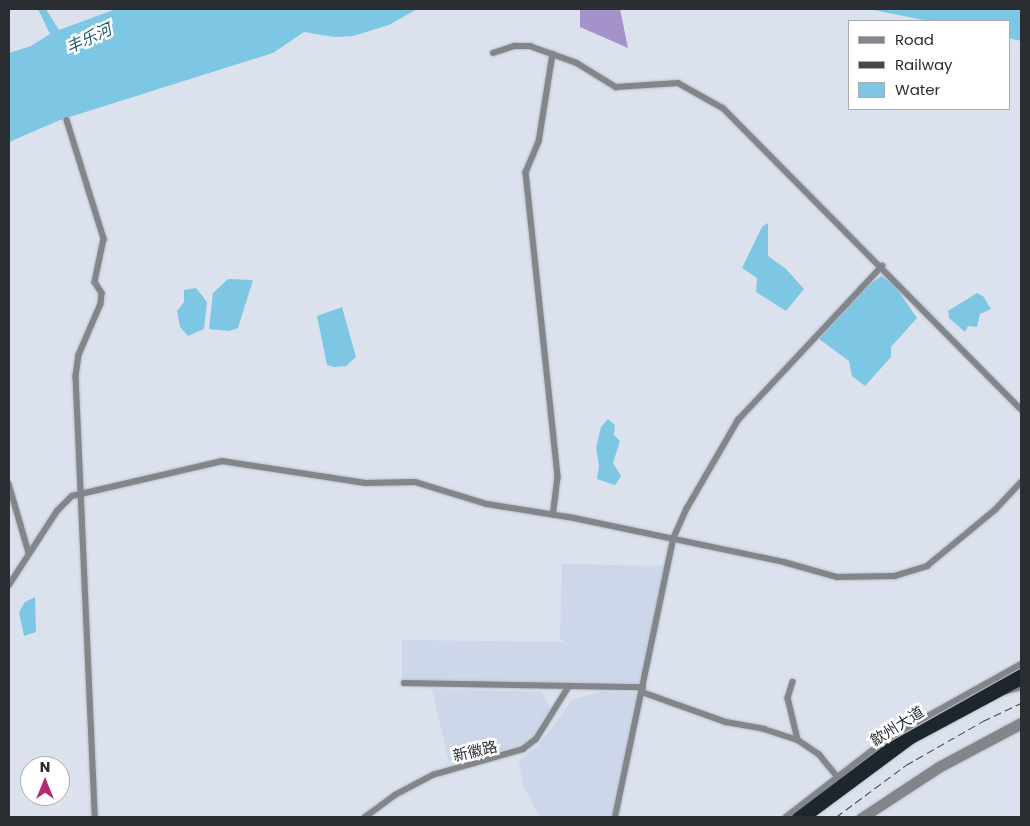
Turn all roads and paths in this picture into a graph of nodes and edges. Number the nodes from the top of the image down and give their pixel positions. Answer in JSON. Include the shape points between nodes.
{"nodes":[{"id":1,"x":493,"y":52,"type":"dead end"},
{"id":2,"x":553,"y":54,"type":"junction"},
{"id":3,"x":67,"y":120,"type":"dead end"},
{"id":4,"x":882,"y":266,"type":"junction"},
{"id":5,"x":1021,"y":409,"type":"edge"},
{"id":6,"x":1021,"y":482,"type":"edge"},
{"id":7,"x":9,"y":484,"type":"edge"},
{"id":8,"x":81,"y":494,"type":"junction"},
{"id":9,"x":553,"y":515,"type":"junction"},
{"id":10,"x":673,"y":539,"type":"junction"},
{"id":11,"x":29,"y":553,"type":"junction"},
{"id":12,"x":9,"y":585,"type":"edge"},
{"id":13,"x":1021,"y":664,"type":"edge"},
{"id":14,"x":1021,"y":672,"type":"edge"},
{"id":15,"x":1021,"y":680,"type":"edge"},
{"id":16,"x":792,"y":682,"type":"dead end"},
{"id":17,"x":404,"y":683,"type":"dead end"},
{"id":18,"x":569,"y":686,"type":"junction"},
{"id":19,"x":1021,"y":687,"type":"edge"},
{"id":20,"x":643,"y":690,"type":"junction"},
{"id":21,"x":990,"y":696,"type":"junction"},
{"id":22,"x":1021,"y":722,"type":"edge"},
{"id":23,"x":1021,"y":727,"type":"edge"},
{"id":24,"x":798,"y":740,"type":"junction"},
{"id":25,"x":839,"y":779,"type":"junction"},
{"id":26,"x":95,"y":817,"type":"edge"},
{"id":27,"x":365,"y":817,"type":"edge"},
{"id":28,"x":615,"y":817,"type":"edge"},
{"id":29,"x":786,"y":817,"type":"edge"},
{"id":30,"x":796,"y":817,"type":"edge"},
{"id":31,"x":806,"y":817,"type":"edge"},
{"id":32,"x":860,"y":817,"type":"edge"},
{"id":33,"x":868,"y":817,"type":"edge"}],
"edges":[{"from":1,"to":2,"type":"street","via":[[522,45]]},
{"from":2,"to":4,"type":"street","via":[[577,63],[616,87],[672,82],[683,84],[714,101],[732,114]]},
{"from":2,"to":9,"type":"street","via":[[539,142],[526,172],[558,477]]},
{"from":3,"to":8,"type":"street","via":[[104,239],[95,280],[102,293],[101,304],[76,369]]},
{"from":4,"to":5,"type":"street"},
{"from":4,"to":10,"type":"street","via":[[738,420]]},
{"from":6,"to":10,"type":"street","via":[[940,558],[920,569],[895,576],[825,576],[784,562]]},
{"from":7,"to":11,"type":"street"},
{"from":8,"to":9,"type":"street","via":[[203,464],[234,461],[365,482],[415,482],[488,504]]},
{"from":8,"to":11,"type":"street","via":[[61,506]]},
{"from":8,"to":26,"type":"street"},
{"from":9,"to":10,"type":"street"},
{"from":10,"to":20,"type":"street"},
{"from":11,"to":12,"type":"street"},
{"from":13,"to":25,"type":"street","via":[[907,727]]},
{"from":14,"to":25,"type":"highway","name":"歙州大道","via":[[908,734]]},
{"from":15,"to":21,"type":"highway","name":"歙州大道"},
{"from":16,"to":24,"type":"street","via":[[788,698]]},
{"from":17,"to":18,"type":"street"},
{"from":18,"to":20,"type":"street"},
{"from":18,"to":27,"type":"street","name":"新徽路","via":[[536,739],[522,750],[432,775],[400,792]]},
{"from":19,"to":21,"type":"street"},
{"from":20,"to":24,"type":"street","via":[[726,722]]},
{"from":20,"to":28,"type":"street"},
{"from":21,"to":31,"type":"highway","name":"歙州大道","via":[[892,752]]},
{"from":22,"to":32,"type":"street","via":[[938,766]]},
{"from":23,"to":33,"type":"street","via":[[940,770]]},
{"from":24,"to":25,"type":"street","via":[[819,754]]},
{"from":25,"to":29,"type":"street"},
{"from":25,"to":30,"type":"highway","name":"歙州大道"}]}
